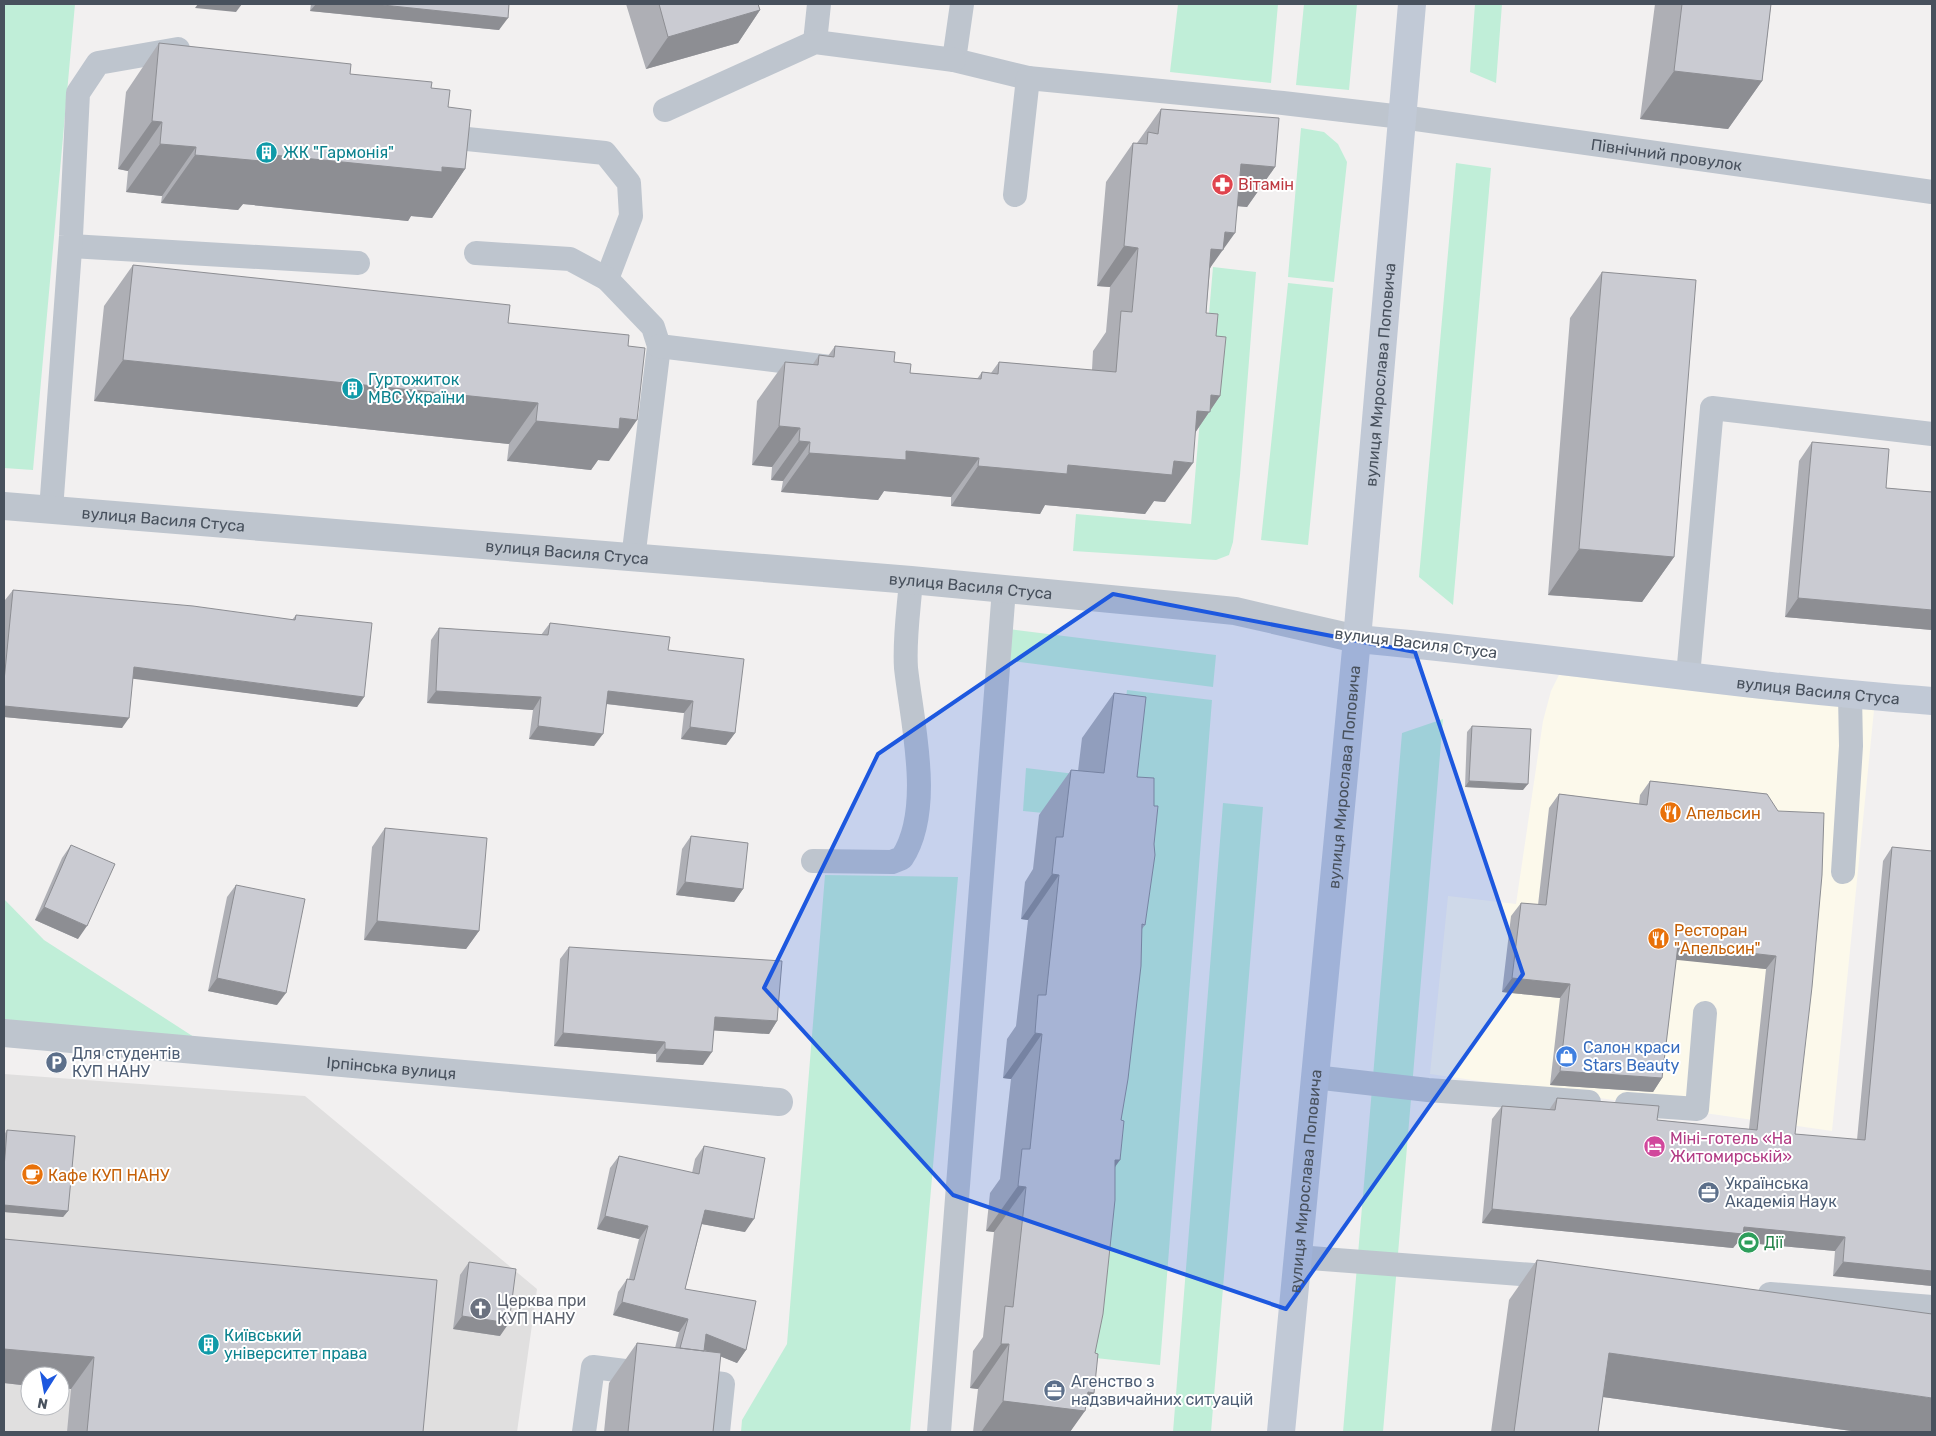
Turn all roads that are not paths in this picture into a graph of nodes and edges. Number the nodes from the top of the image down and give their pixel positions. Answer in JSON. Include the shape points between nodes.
{"nodes":[{"id":1,"x":819,"y":4,"type":"edge"},
{"id":2,"x":962,"y":4,"type":"edge"},
{"id":3,"x":1412,"y":4,"type":"edge"},
{"id":4,"x":815,"y":42,"type":"junction"},
{"id":5,"x":178,"y":49,"type":"edge"},
{"id":6,"x":954,"y":60,"type":"junction"},
{"id":7,"x":1028,"y":78,"type":"junction"},
{"id":8,"x":665,"y":110,"type":"dead end"},
{"id":9,"x":1402,"y":117,"type":"junction"},
{"id":10,"x":468,"y":139,"type":"edge"},
{"id":11,"x":1932,"y":192,"type":"edge"},
{"id":12,"x":1015,"y":195,"type":"dead end"},
{"id":13,"x":71,"y":246,"type":"junction"},
{"id":14,"x":476,"y":253,"type":"dead end"},
{"id":15,"x":358,"y":263,"type":"dead end"},
{"id":16,"x":607,"y":279,"type":"junction"},
{"id":17,"x":658,"y":346,"type":"junction"},
{"id":18,"x":861,"y":370,"type":"edge"},
{"id":19,"x":1932,"y":434,"type":"edge"},
{"id":20,"x":4,"y":506,"type":"edge"},
{"id":21,"x":51,"y":510,"type":"junction"},
{"id":22,"x":632,"y":559,"type":"junction"},
{"id":23,"x":911,"y":580,"type":"junction"},
{"id":24,"x":1004,"y":589,"type":"junction"},
{"id":25,"x":1356,"y":639,"type":"junction"},
{"id":26,"x":1688,"y":676,"type":"junction"},
{"id":27,"x":1850,"y":695,"type":"junction"},
{"id":28,"x":1932,"y":702,"type":"edge"},
{"id":29,"x":814,"y":861,"type":"dead end"},
{"id":30,"x":1843,"y":872,"type":"dead end"},
{"id":31,"x":1705,"y":1013,"type":"dead end"},
{"id":32,"x":4,"y":1033,"type":"edge"},
{"id":33,"x":1314,"y":1077,"type":"junction"},
{"id":34,"x":779,"y":1102,"type":"dead end"},
{"id":35,"x":1297,"y":1257,"type":"junction"},
{"id":36,"x":1582,"y":1279,"type":"edge"},
{"id":37,"x":1752,"y":1292,"type":"edge"},
{"id":38,"x":1932,"y":1307,"type":"edge"},
{"id":39,"x":584,"y":1432,"type":"edge"},
{"id":40,"x":718,"y":1432,"type":"edge"},
{"id":41,"x":939,"y":1432,"type":"edge"},
{"id":42,"x":1281,"y":1432,"type":"edge"}],
"edges":[{"from":1,"to":4,"type":"lane"},
{"from":2,"to":6,"type":"lane"},
{"from":3,"to":9,"type":"street","name":"вулиця Мирослава Поповича"},
{"from":4,"to":6,"type":"lane","name":"Північний провулок"},
{"from":4,"to":8,"type":"lane"},
{"from":5,"to":13,"type":"lane","via":[[98,63],[78,93]]},
{"from":6,"to":7,"type":"lane","name":"Північний провулок"},
{"from":7,"to":9,"type":"lane","name":"Північний провулок"},
{"from":7,"to":12,"type":"lane"},
{"from":9,"to":11,"type":"lane","name":"Північний провулок"},
{"from":9,"to":25,"type":"street","name":"вулиця Мирослава Поповича"},
{"from":10,"to":16,"type":"lane","via":[[605,153],[629,183],[631,216]]},
{"from":13,"to":15,"type":"lane"},
{"from":13,"to":21,"type":"lane"},
{"from":14,"to":16,"type":"lane","via":[[570,259]]},
{"from":16,"to":17,"type":"lane","via":[[652,327]]},
{"from":17,"to":18,"type":"lane"},
{"from":17,"to":22,"type":"lane"},
{"from":19,"to":26,"type":"lane","via":[[1712,408]]},
{"from":20,"to":21,"type":"street","name":"вулиця Василя Стуса"},
{"from":21,"to":22,"type":"street","name":"вулиця Василя Стуса"},
{"from":22,"to":23,"type":"street","name":"вулиця Василя Стуса"},
{"from":23,"to":24,"type":"street","name":"вулиця Василя Стуса"},
{"from":23,"to":29,"type":"lane","via":[[906,666],[915,734],[918,799],[913,836],[902,858],[892,862]]},
{"from":24,"to":25,"type":"street","name":"вулиця Василя Стуса","via":[[1235,612]]},
{"from":24,"to":41,"type":"lane"},
{"from":25,"to":26,"type":"street","name":"вулиця Василя Стуса"},
{"from":25,"to":33,"type":"street","name":"вулиця Мирослава Поповича"},
{"from":26,"to":27,"type":"street","name":"вулиця Василя Стуса"},
{"from":27,"to":28,"type":"street","name":"вулиця Василя Стуса"},
{"from":27,"to":30,"type":"lane","via":[[1851,746]]},
{"from":31,"to":33,"type":"lane","via":[[1697,1109],[1428,1090]]},
{"from":32,"to":34,"type":"street","name":"Ірпінська вулиця"},
{"from":33,"to":35,"type":"street","name":"вулиця Мирослава Поповича"},
{"from":35,"to":36,"type":"lane"},
{"from":35,"to":42,"type":"street","name":"вулиця Мирослава Поповича"},
{"from":37,"to":38,"type":"lane"},
{"from":39,"to":40,"type":"lane","via":[[593,1367],[723,1384]]}]}
